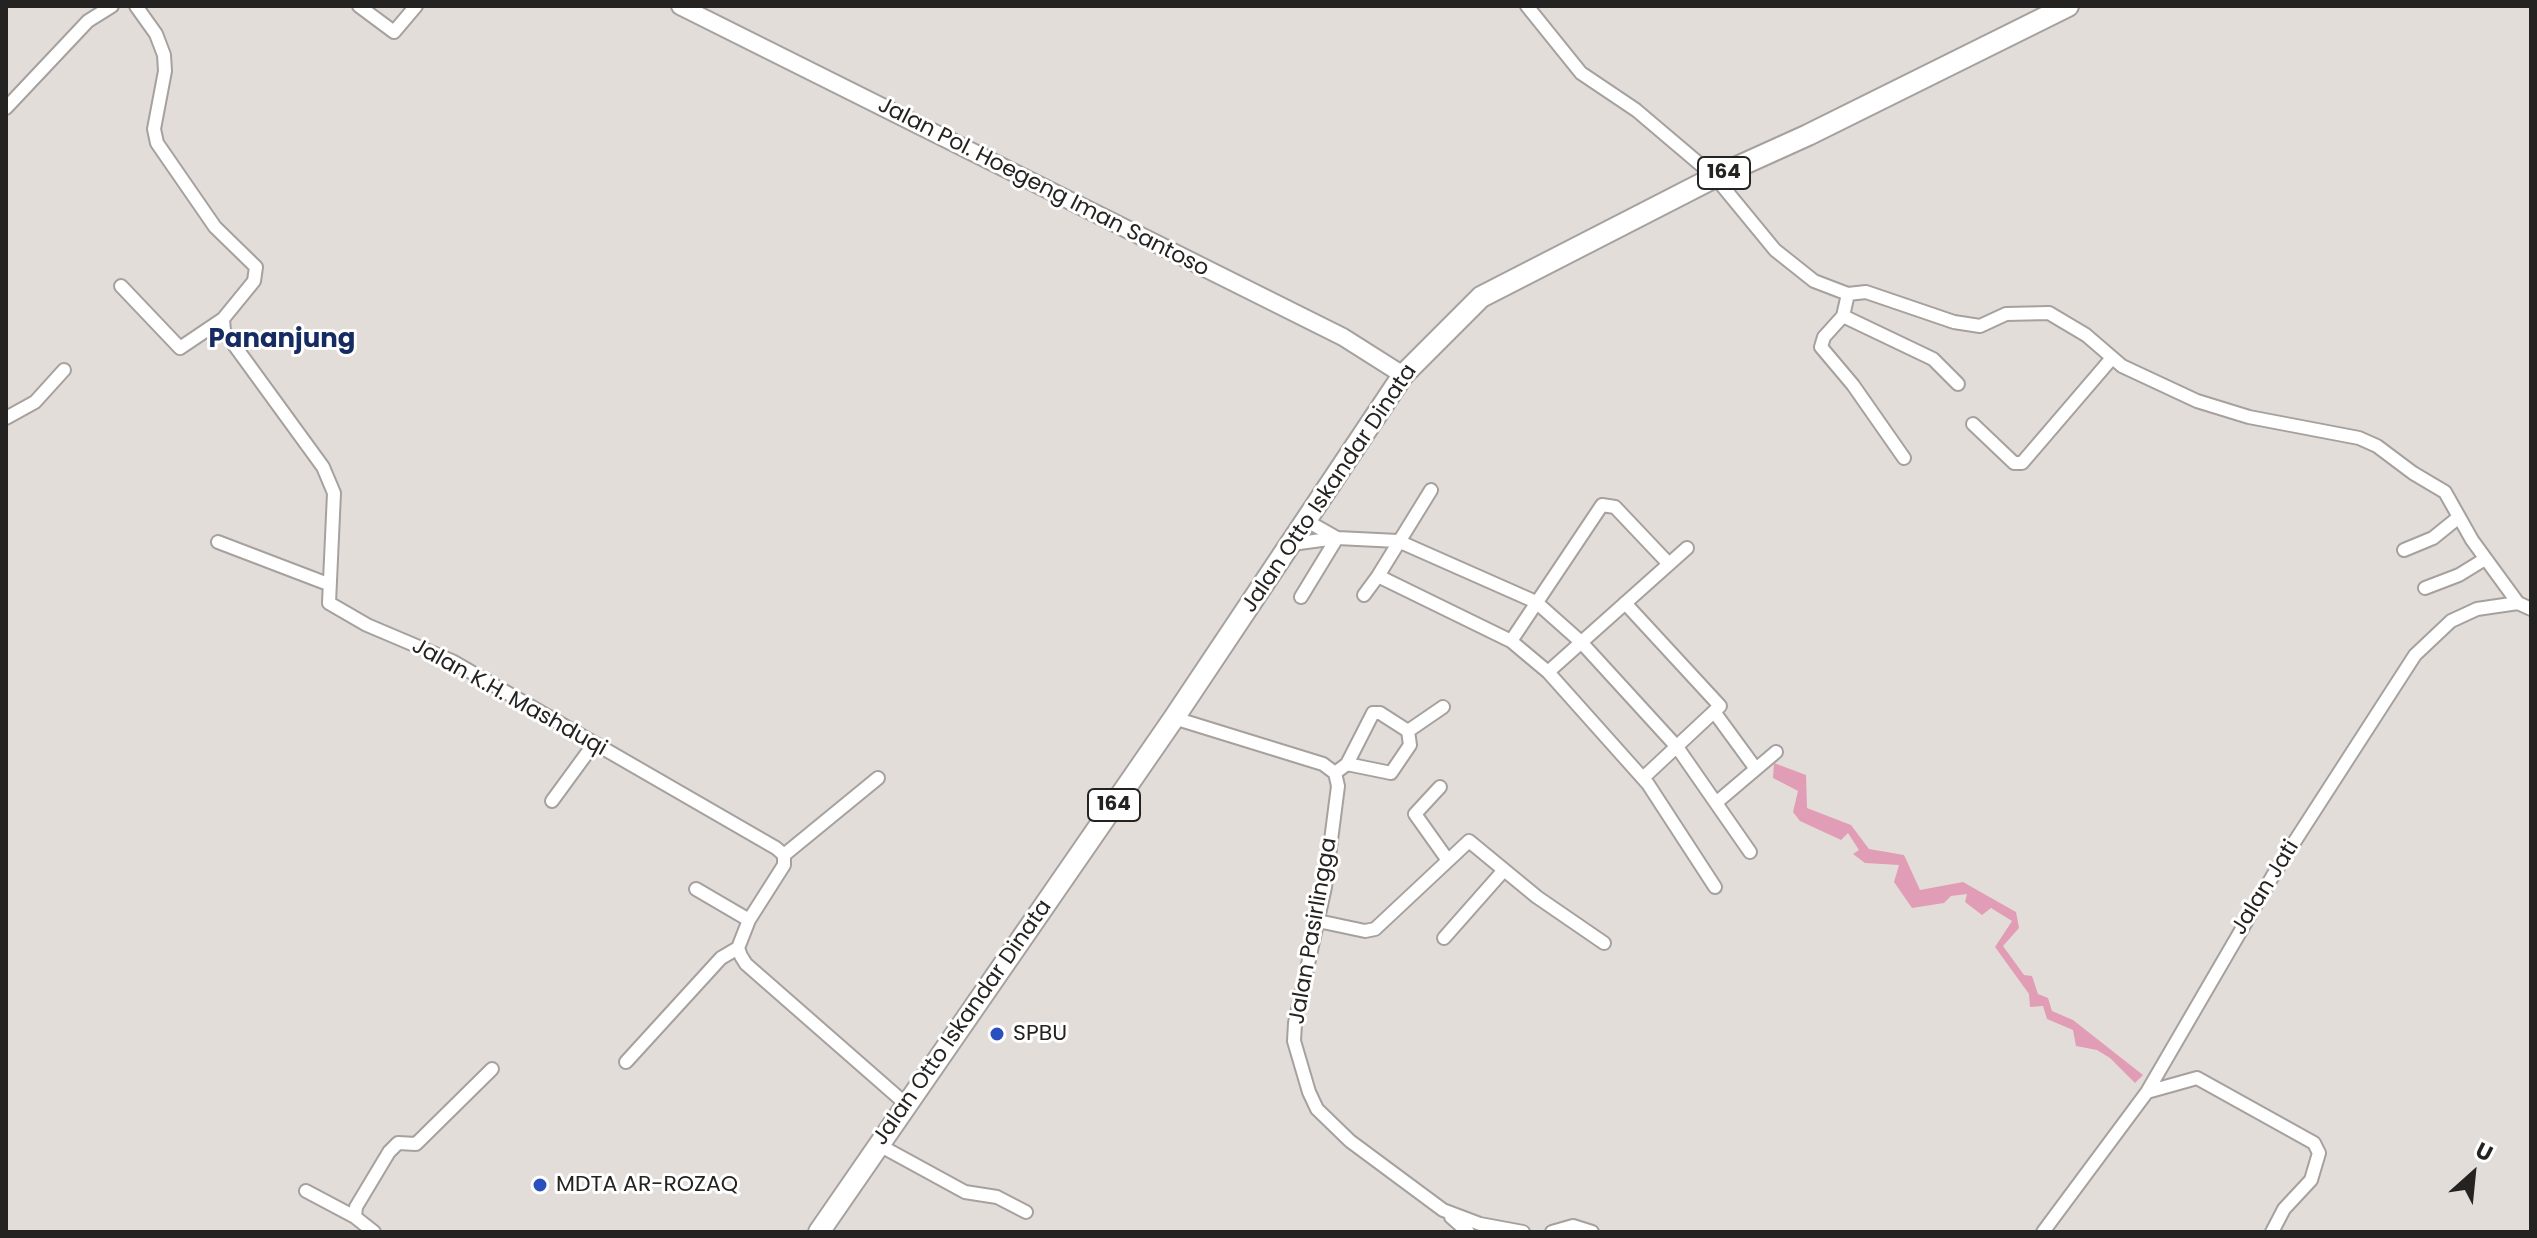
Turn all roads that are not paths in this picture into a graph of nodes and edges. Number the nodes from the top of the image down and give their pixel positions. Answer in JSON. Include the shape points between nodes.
{"nodes":[{"id":1,"x":112,"y":6,"type":"edge"},
{"id":2,"x":136,"y":6,"type":"edge"},
{"id":3,"x":359,"y":6,"type":"edge"},
{"id":4,"x":416,"y":6,"type":"edge"},
{"id":5,"x":680,"y":6,"type":"edge"},
{"id":6,"x":1527,"y":6,"type":"edge"},
{"id":7,"x":2068,"y":6,"type":"edge"},
{"id":8,"x":6,"y":108,"type":"edge"},
{"id":9,"x":1715,"y":177,"type":"junction"},
{"id":10,"x":121,"y":286,"type":"dead end"},
{"id":11,"x":1848,"y":294,"type":"junction"},
{"id":12,"x":1843,"y":316,"type":"junction"},
{"id":13,"x":223,"y":319,"type":"junction"},
{"id":14,"x":2112,"y":358,"type":"junction"},
{"id":15,"x":64,"y":370,"type":"dead end"},
{"id":16,"x":1403,"y":375,"type":"junction"},
{"id":17,"x":1958,"y":384,"type":"dead end"},
{"id":18,"x":6,"y":418,"type":"edge"},
{"id":19,"x":1973,"y":424,"type":"dead end"},
{"id":20,"x":1904,"y":458,"type":"dead end"},
{"id":21,"x":1431,"y":490,"type":"dead end"},
{"id":22,"x":2459,"y":517,"type":"junction"},
{"id":23,"x":1307,"y":521,"type":"junction"},
{"id":24,"x":1337,"y":538,"type":"junction"},
{"id":25,"x":1398,"y":541,"type":"junction"},
{"id":26,"x":218,"y":542,"type":"dead end"},
{"id":27,"x":1292,"y":544,"type":"junction"},
{"id":28,"x":1687,"y":548,"type":"dead end"},
{"id":29,"x":2404,"y":550,"type":"dead end"},
{"id":30,"x":2485,"y":559,"type":"junction"},
{"id":31,"x":1669,"y":564,"type":"junction"},
{"id":32,"x":1378,"y":576,"type":"junction"},
{"id":33,"x":328,"y":584,"type":"junction"},
{"id":34,"x":2425,"y":588,"type":"dead end"},
{"id":35,"x":1364,"y":595,"type":"dead end"},
{"id":36,"x":1301,"y":597,"type":"dead end"},
{"id":37,"x":1536,"y":602,"type":"junction"},
{"id":38,"x":1625,"y":603,"type":"junction"},
{"id":39,"x":2518,"y":603,"type":"junction"},
{"id":40,"x":2531,"y":609,"type":"edge"},
{"id":41,"x":1511,"y":641,"type":"junction"},
{"id":42,"x":1581,"y":642,"type":"junction"},
{"id":43,"x":1548,"y":672,"type":"junction"},
{"id":44,"x":1443,"y":707,"type":"dead end"},
{"id":45,"x":1715,"y":713,"type":"junction"},
{"id":46,"x":1174,"y":718,"type":"junction"},
{"id":47,"x":1408,"y":731,"type":"junction"},
{"id":48,"x":593,"y":745,"type":"junction"},
{"id":49,"x":1677,"y":747,"type":"junction"},
{"id":50,"x":1776,"y":752,"type":"dead end"},
{"id":51,"x":1347,"y":764,"type":"junction"},
{"id":52,"x":1756,"y":769,"type":"junction"},
{"id":53,"x":1335,"y":773,"type":"junction"},
{"id":54,"x":878,"y":778,"type":"dead end"},
{"id":55,"x":1643,"y":778,"type":"junction"},
{"id":56,"x":1440,"y":787,"type":"dead end"},
{"id":57,"x":552,"y":801,"type":"dead end"},
{"id":58,"x":1717,"y":802,"type":"junction"},
{"id":59,"x":1750,"y":852,"type":"dead end"},
{"id":60,"x":784,"y":855,"type":"junction"},
{"id":61,"x":1447,"y":859,"type":"junction"},
{"id":62,"x":1504,"y":870,"type":"junction"},
{"id":63,"x":1715,"y":887,"type":"dead end"},
{"id":64,"x":696,"y":889,"type":"dead end"},
{"id":65,"x":749,"y":920,"type":"junction"},
{"id":66,"x":1318,"y":921,"type":"junction"},
{"id":67,"x":1444,"y":938,"type":"dead end"},
{"id":68,"x":1604,"y":943,"type":"dead end"},
{"id":69,"x":738,"y":948,"type":"junction"},
{"id":70,"x":626,"y":1062,"type":"dead end"},
{"id":71,"x":492,"y":1069,"type":"dead end"},
{"id":72,"x":2149,"y":1088,"type":"junction"},
{"id":73,"x":907,"y":1105,"type":"junction"},
{"id":74,"x":879,"y":1145,"type":"junction"},
{"id":75,"x":306,"y":1191,"type":"dead end"},
{"id":76,"x":1443,"y":1210,"type":"junction"},
{"id":77,"x":1026,"y":1212,"type":"dead end"},
{"id":78,"x":355,"y":1217,"type":"junction"},
{"id":79,"x":374,"y":1232,"type":"edge"},
{"id":80,"x":819,"y":1232,"type":"edge"},
{"id":81,"x":1468,"y":1232,"type":"edge"},
{"id":82,"x":1523,"y":1232,"type":"edge"},
{"id":83,"x":1552,"y":1232,"type":"edge"},
{"id":84,"x":1592,"y":1232,"type":"edge"},
{"id":85,"x":2043,"y":1232,"type":"edge"},
{"id":86,"x":2272,"y":1232,"type":"edge"}],
"edges":[{"from":1,"to":8,"type":"street","via":[[88,21]]},
{"from":2,"to":13,"type":"street","via":[[164,55],[154,129],[157,143],[215,227],[256,267],[254,281]]},
{"from":3,"to":4,"type":"street","via":[[394,32]]},
{"from":5,"to":16,"type":"street","name":"Jalan Pol. Hoegeng Iman Santoso","via":[[1343,337]]},
{"from":6,"to":9,"type":"street","via":[[1581,73],[1636,110]]},
{"from":7,"to":9,"type":"main road","name":"Jalan Otto Iskandar Dinata","number":"164"},
{"from":9,"to":11,"type":"street","via":[[1799,272]]},
{"from":9,"to":16,"type":"main road","name":"Jalan Otto Iskandar Dinata","number":"164","via":[[1481,297]]},
{"from":10,"to":13,"type":"street","via":[[180,348]]},
{"from":11,"to":12,"type":"street"},
{"from":11,"to":14,"type":"street","via":[[1866,292],[1980,326],[2006,314],[2049,313]]},
{"from":12,"to":17,"type":"street","via":[[1933,359]]},
{"from":12,"to":20,"type":"street","via":[[1821,347]]},
{"from":13,"to":33,"type":"street","via":[[224,331],[323,467],[334,493]]},
{"from":14,"to":19,"type":"street","via":[[2022,463],[2014,463]]},
{"from":14,"to":22,"type":"street","via":[[2173,391],[2219,408],[2377,446],[2445,492]]},
{"from":15,"to":18,"type":"street","via":[[35,402]]},
{"from":16,"to":23,"type":"main road","name":"Jalan Otto Iskandar Dinata","number":"164"},
{"from":21,"to":25,"type":"street"},
{"from":22,"to":29,"type":"street","via":[[2433,538]]},
{"from":22,"to":30,"type":"street"},
{"from":23,"to":24,"type":"street"},
{"from":23,"to":27,"type":"main road","name":"Jalan Otto Iskandar Dinata","number":"164"},
{"from":24,"to":25,"type":"street"},
{"from":24,"to":27,"type":"street"},
{"from":24,"to":36,"type":"street"},
{"from":25,"to":32,"type":"street"},
{"from":25,"to":37,"type":"street"},
{"from":26,"to":33,"type":"street"},
{"from":27,"to":46,"type":"main road","name":"Jalan Otto Iskandar Dinata","number":"164"},
{"from":28,"to":31,"type":"street"},
{"from":30,"to":34,"type":"street"},
{"from":30,"to":39,"type":"street"},
{"from":31,"to":37,"type":"street","via":[[1615,507],[1602,505]]},
{"from":31,"to":38,"type":"street"},
{"from":32,"to":35,"type":"street"},
{"from":32,"to":41,"type":"street"},
{"from":33,"to":48,"type":"street","name":"Jalan K.H. Mashduqi","via":[[329,603],[342,612],[452,661]]},
{"from":37,"to":41,"type":"street"},
{"from":37,"to":42,"type":"street"},
{"from":38,"to":42,"type":"street"},
{"from":38,"to":45,"type":"street","via":[[1720,703]]},
{"from":39,"to":40,"type":"street"},
{"from":39,"to":72,"type":"street","name":"Jalan Jati","via":[[2477,609],[2451,621],[2409,662],[2275,872]]},
{"from":41,"to":43,"type":"street"},
{"from":42,"to":43,"type":"street"},
{"from":42,"to":49,"type":"street"},
{"from":43,"to":55,"type":"street"},
{"from":44,"to":47,"type":"street"},
{"from":45,"to":49,"type":"street"},
{"from":45,"to":52,"type":"street"},
{"from":46,"to":53,"type":"street","via":[[1323,764]]},
{"from":46,"to":73,"type":"main road","name":"Jalan Otto Iskandar Dinata","number":"164"},
{"from":47,"to":51,"type":"street","via":[[1410,745],[1391,773]]},
{"from":47,"to":51,"type":"street","via":[[1373,713]]},
{"from":48,"to":57,"type":"street"},
{"from":48,"to":60,"type":"street","name":"Jalan K.H. Mashduqi"},
{"from":49,"to":55,"type":"street"},
{"from":49,"to":58,"type":"street"},
{"from":50,"to":52,"type":"street"},
{"from":51,"to":53,"type":"street"},
{"from":52,"to":58,"type":"street"},
{"from":53,"to":66,"type":"street","name":"Jalan Pasirlingga","via":[[1338,786]]},
{"from":54,"to":60,"type":"street"},
{"from":55,"to":63,"type":"street"},
{"from":56,"to":61,"type":"street","via":[[1415,814]]},
{"from":58,"to":59,"type":"street"},
{"from":60,"to":65,"type":"street","via":[[784,865]]},
{"from":61,"to":62,"type":"street","via":[[1469,841]]},
{"from":61,"to":66,"type":"street","via":[[1375,929]]},
{"from":62,"to":67,"type":"street"},
{"from":62,"to":68,"type":"street"},
{"from":64,"to":65,"type":"street"},
{"from":65,"to":69,"type":"street"},
{"from":66,"to":76,"type":"street","name":"Jalan Pasirlingga","via":[[1294,1041],[1309,1092],[1317,1109],[1350,1141]]},
{"from":69,"to":70,"type":"street","via":[[721,958]]},
{"from":69,"to":73,"type":"street","via":[[746,964]]},
{"from":71,"to":78,"type":"street","via":[[416,1144],[396,1144]]},
{"from":72,"to":85,"type":"street","name":"Jalan Jati"},
{"from":72,"to":86,"type":"street","via":[[2197,1078],[2317,1147],[2311,1180],[2284,1209]]},
{"from":73,"to":74,"type":"main road","name":"Jalan Otto Iskandar Dinata","number":"164"},
{"from":74,"to":77,"type":"street","via":[[965,1192],[989,1194]]},
{"from":74,"to":80,"type":"main road","name":"Jalan Otto Iskandar Dinata","number":"164"},
{"from":75,"to":78,"type":"street"},
{"from":76,"to":81,"type":"street"},
{"from":76,"to":82,"type":"street","name":"Jalan Pasirlingga"},
{"from":78,"to":79,"type":"street"},
{"from":83,"to":84,"type":"street","via":[[1565,1226]]}]}
